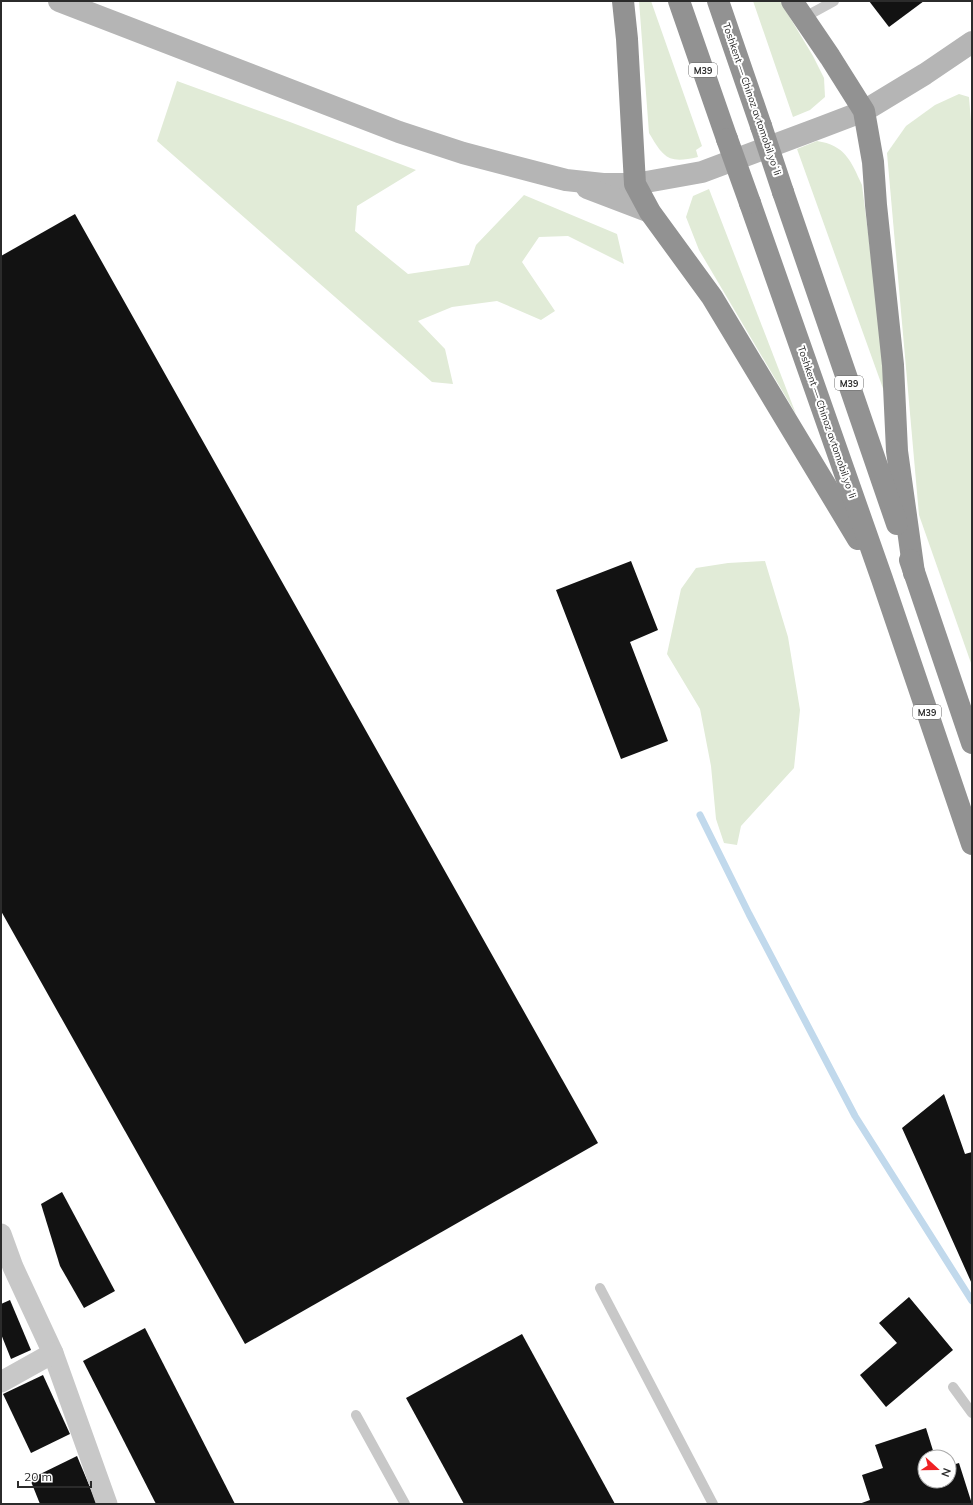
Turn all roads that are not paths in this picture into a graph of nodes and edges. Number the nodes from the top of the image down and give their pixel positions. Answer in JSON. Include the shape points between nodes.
{"nodes":[{"id":1,"x":59,"y":1,"type":"edge"},
{"id":2,"x":623,"y":1,"type":"edge"},
{"id":3,"x":679,"y":1,"type":"edge"},
{"id":4,"x":718,"y":1,"type":"edge"},
{"id":5,"x":830,"y":2,"type":"edge"},
{"id":6,"x":797,"y":10,"type":"edge"},
{"id":7,"x":972,"y":42,"type":"edge"},
{"id":8,"x":864,"y":111,"type":"junction"},
{"id":9,"x":566,"y":180,"type":"junction"},
{"id":10,"x":635,"y":184,"type":"junction"},
{"id":11,"x":650,"y":212,"type":"junction"},
{"id":12,"x":914,"y":573,"type":"junction"},
{"id":13,"x":882,"y":579,"type":"junction"},
{"id":14,"x":972,"y":743,"type":"edge"},
{"id":15,"x":972,"y":844,"type":"edge"},
{"id":16,"x":1,"y":1234,"type":"edge"},
{"id":17,"x":600,"y":1288,"type":"dead end"},
{"id":18,"x":53,"y":1352,"type":"junction"},
{"id":19,"x":1,"y":1382,"type":"edge"},
{"id":20,"x":953,"y":1387,"type":"dead end"},
{"id":21,"x":972,"y":1413,"type":"edge"},
{"id":22,"x":356,"y":1415,"type":"dead end"},
{"id":23,"x":107,"y":1504,"type":"edge"},
{"id":24,"x":405,"y":1504,"type":"edge"},
{"id":25,"x":713,"y":1504,"type":"edge"}],
"edges":[{"from":1,"to":9,"type":"main road","via":[[399,132],[463,153]]},
{"from":2,"to":10,"type":"highway"},
{"from":3,"to":13,"type":"highway","name":"Toshkent — Chinoz avtomobil yoʻli","number":"M39","bridge":true},
{"from":4,"to":12,"type":"highway","name":"Toshkent — Chinoz avtomobil yoʻli","number":"M39","bridge":true},
{"from":5,"to":6,"type":"lane"},
{"from":6,"to":8,"type":"highway"},
{"from":7,"to":8,"type":"main road"},
{"from":8,"to":10,"type":"main road","via":[[702,172]]},
{"from":8,"to":12,"type":"highway","via":[[873,162],[893,365],[897,451]]},
{"from":9,"to":10,"type":"main road"},
{"from":9,"to":11,"type":"main road"},
{"from":10,"to":11,"type":"highway"},
{"from":11,"to":13,"type":"highway","via":[[712,297]]},
{"from":12,"to":14,"type":"highway","name":"Toshkent — Chinoz avtomobil yoʻli","number":"M39"},
{"from":13,"to":15,"type":"highway","name":"Toshkent — Chinoz avtomobil yoʻli","number":"M39"},
{"from":16,"to":18,"type":"street","via":[[13,1267]]},
{"from":17,"to":25,"type":"lane"},
{"from":18,"to":19,"type":"street"},
{"from":18,"to":23,"type":"street"},
{"from":20,"to":21,"type":"lane"},
{"from":22,"to":24,"type":"lane"}]}
